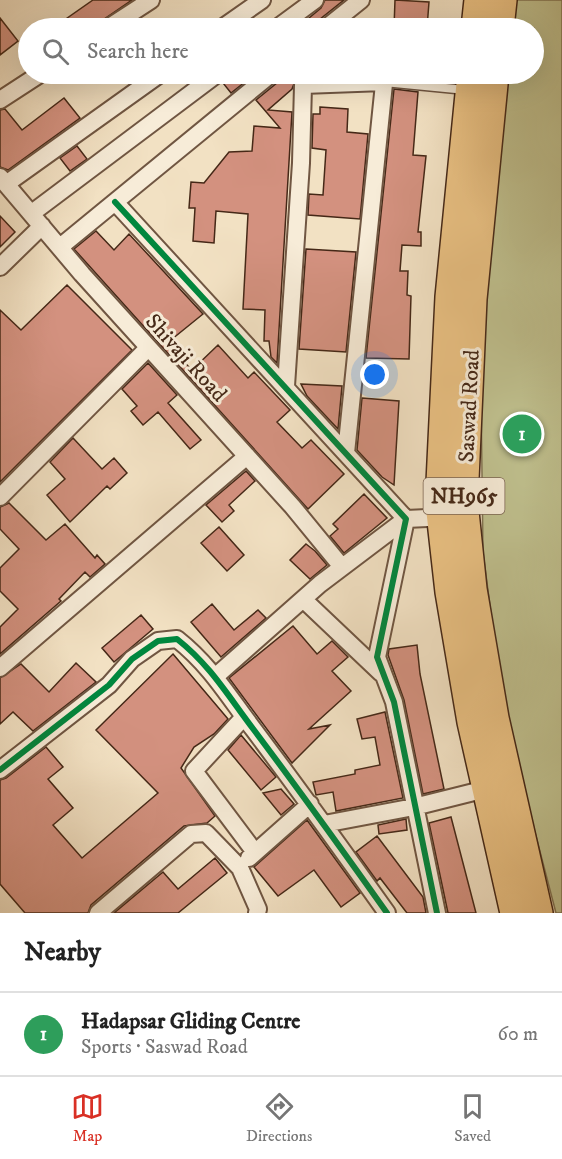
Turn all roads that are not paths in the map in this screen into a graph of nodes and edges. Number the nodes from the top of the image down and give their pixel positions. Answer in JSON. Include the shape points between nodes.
{"nodes":[{"id":1,"x":151,"y":0,"type":"edge"},
{"id":2,"x":262,"y":0,"type":"edge"},
{"id":3,"x":315,"y":0,"type":"edge"},
{"id":4,"x":361,"y":0,"type":"edge"},
{"id":5,"x":478,"y":0,"type":"edge"},
{"id":6,"x":503,"y":0,"type":"edge"},
{"id":7,"x":123,"y":18,"type":"edge"},
{"id":8,"x":236,"y":18,"type":"edge"},
{"id":9,"x":291,"y":18,"type":"edge"},
{"id":10,"x":338,"y":18,"type":"edge"},
{"id":11,"x":476,"y":18,"type":"edge"},
{"id":12,"x":501,"y":18,"type":"edge"},
{"id":13,"x":24,"y":84,"type":"edge"},
{"id":14,"x":145,"y":84,"type":"edge"},
{"id":15,"x":205,"y":84,"type":"edge"},
{"id":16,"x":259,"y":84,"type":"edge"},
{"id":17,"x":315,"y":84,"type":"edge"},
{"id":18,"x":384,"y":84,"type":"edge"},
{"id":19,"x":470,"y":84,"type":"edge"},
{"id":20,"x":494,"y":84,"type":"edge"},
{"id":21,"x":0,"y":99,"type":"edge"},
{"id":22,"x":3,"y":181,"type":"edge"},
{"id":23,"x":115,"y":202,"type":"junction"},
{"id":24,"x":37,"y":219,"type":"junction"},
{"id":25,"x":60,"y":247,"type":"junction"},
{"id":26,"x":0,"y":267,"type":"edge"},
{"id":27,"x":148,"y":348,"type":"junction"},
{"id":28,"x":286,"y":386,"type":"junction"},
{"id":29,"x":346,"y":453,"type":"junction"},
{"id":30,"x":247,"y":456,"type":"junction"},
{"id":31,"x":0,"y":497,"type":"edge"},
{"id":32,"x":453,"y":517,"type":"junction"},
{"id":33,"x":406,"y":519,"type":"junction"},
{"id":34,"x":342,"y":567,"type":"junction"},
{"id":35,"x":303,"y":598,"type":"junction"},
{"id":36,"x":0,"y":668,"type":"edge"},
{"id":37,"x":384,"y":675,"type":"junction"},
{"id":38,"x":216,"y":676,"type":"junction"},
{"id":39,"x":244,"y":717,"type":"junction"},
{"id":40,"x":0,"y":770,"type":"edge"},
{"id":41,"x":486,"y":789,"type":"junction"},
{"id":42,"x":310,"y":804,"type":"junction"},
{"id":43,"x":414,"y":807,"type":"junction"},
{"id":44,"x":324,"y":824,"type":"junction"},
{"id":45,"x":254,"y":851,"type":"junction"},
{"id":46,"x":240,"y":868,"type":"junction"},
{"id":47,"x":98,"y":913,"type":"edge"},
{"id":48,"x":257,"y":913,"type":"edge"},
{"id":49,"x":387,"y":913,"type":"edge"},
{"id":50,"x":436,"y":913,"type":"edge"},
{"id":51,"x":514,"y":913,"type":"edge"},
{"id":52,"x":539,"y":913,"type":"edge"}],
"edges":[{"from":1,"to":7,"type":"street"},
{"from":2,"to":8,"type":"street"},
{"from":3,"to":9,"type":"street"},
{"from":4,"to":10,"type":"street"},
{"from":5,"to":11,"type":"highway"},
{"from":6,"to":12,"type":"highway"},
{"from":13,"to":21,"type":"street"},
{"from":14,"to":22,"type":"street"},
{"from":15,"to":24,"type":"street"},
{"from":16,"to":23,"type":"street"},
{"from":17,"to":28,"type":"street","via":[[303,85]]},
{"from":18,"to":29,"type":"street"},
{"from":19,"to":32,"type":"highway","name":"Saswad Road","number":"NH965","via":[[449,297],[440,503]]},
{"from":20,"to":32,"type":"highway","name":"Saswad Road","number":"NH965","via":[[473,299],[464,502]]},
{"from":22,"to":24,"type":"street","name":"Shivaji Road"},
{"from":23,"to":25,"type":"street"},
{"from":23,"to":28,"type":"street"},
{"from":24,"to":25,"type":"street","name":"Shivaji Road"},
{"from":24,"to":26,"type":"street"},
{"from":25,"to":27,"type":"street","name":"Shivaji Road"},
{"from":27,"to":30,"type":"street","name":"Shivaji Road"},
{"from":27,"to":31,"type":"street"},
{"from":28,"to":29,"type":"street"},
{"from":29,"to":33,"type":"street"},
{"from":30,"to":34,"type":"street","name":"Shivaji Road"},
{"from":30,"to":36,"type":"street"},
{"from":32,"to":33,"type":"street"},
{"from":32,"to":41,"type":"highway","name":"Saswad Road","number":"NH965","via":[[449,592]]},
{"from":32,"to":52,"type":"highway","name":"Saswad Road","number":"NH965","via":[[473,589],[495,718]]},
{"from":33,"to":34,"type":"street"},
{"from":33,"to":37,"type":"street","via":[[377,657]]},
{"from":34,"to":35,"type":"street"},
{"from":35,"to":37,"type":"street"},
{"from":35,"to":38,"type":"street"},
{"from":37,"to":43,"type":"street","via":[[394,702]]},
{"from":38,"to":39,"type":"street"},
{"from":38,"to":40,"type":"street","via":[[177,639],[158,641],[132,659],[109,685],[58,727]]},
{"from":39,"to":42,"type":"street"},
{"from":39,"to":45,"type":"street","via":[[194,771]]},
{"from":41,"to":43,"type":"street"},
{"from":41,"to":51,"type":"highway","name":"Saswad Road","number":"NH965"},
{"from":42,"to":44,"type":"street"},
{"from":42,"to":45,"type":"street"},
{"from":43,"to":44,"type":"street"},
{"from":43,"to":50,"type":"street"},
{"from":44,"to":49,"type":"street"},
{"from":45,"to":46,"type":"street"},
{"from":46,"to":47,"type":"street","via":[[206,833],[191,834]]},
{"from":46,"to":48,"type":"street"}]}
